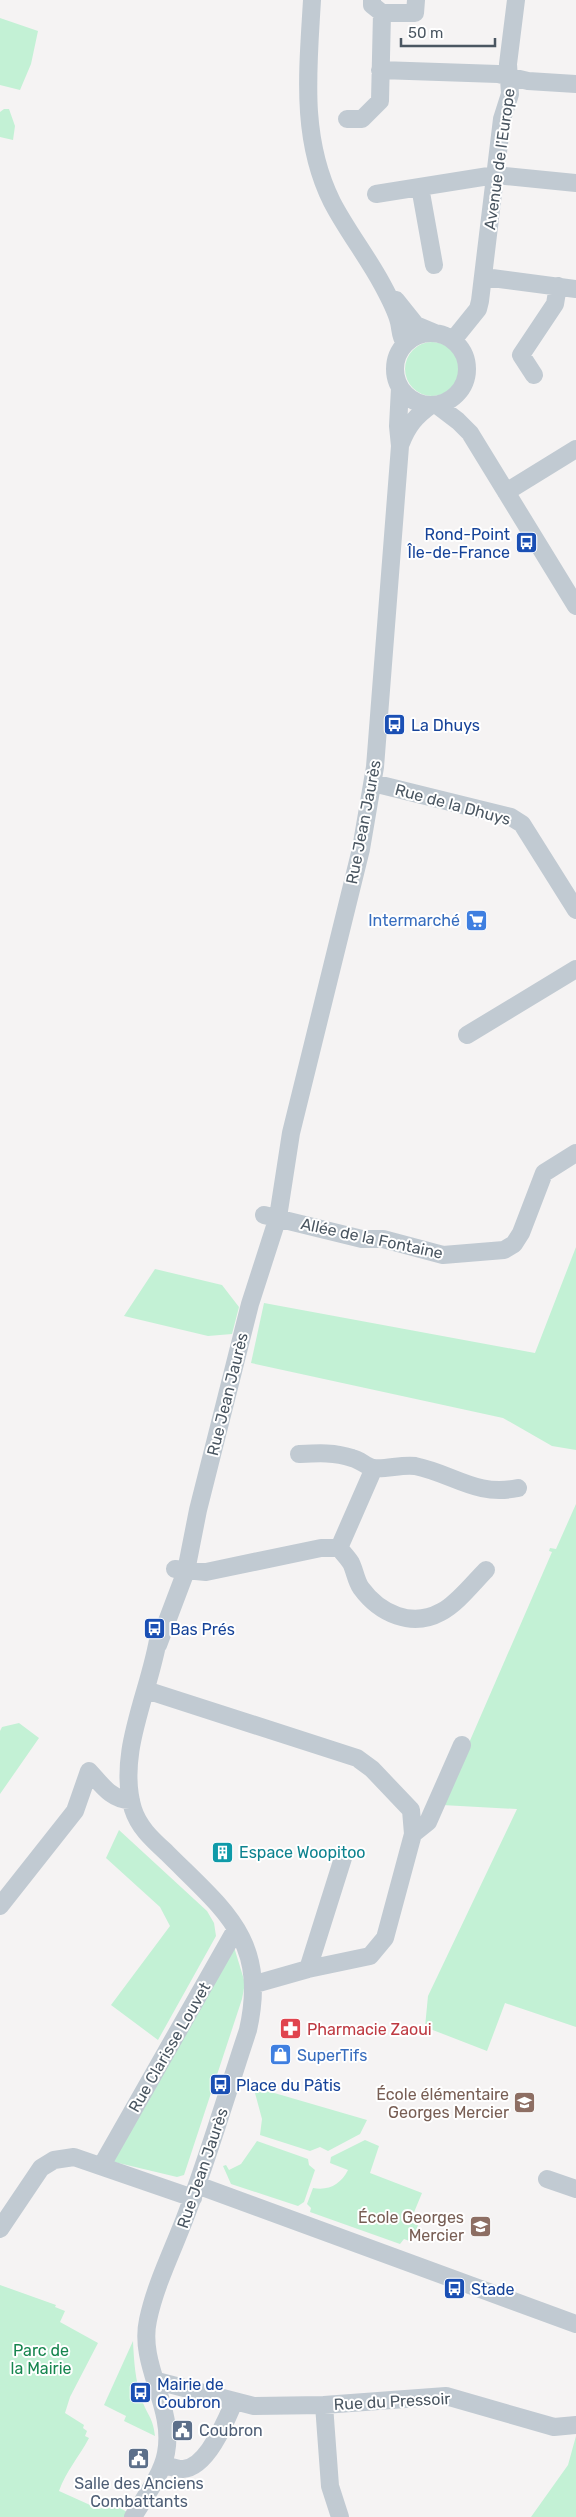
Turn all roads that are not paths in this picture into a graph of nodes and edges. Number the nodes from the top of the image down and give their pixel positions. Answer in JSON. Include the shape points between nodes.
{"nodes":[{"id":1,"x":312,"y":0,"type":"edge"},
{"id":2,"x":416,"y":0,"type":"edge"},
{"id":3,"x":516,"y":0,"type":"edge"},
{"id":4,"x":377,"y":6,"type":"edge"},
{"id":5,"x":380,"y":70,"type":"junction"},
{"id":6,"x":509,"y":77,"type":"junction"},
{"id":7,"x":576,"y":84,"type":"edge"},
{"id":8,"x":347,"y":119,"type":"dead end"},
{"id":9,"x":495,"y":175,"type":"junction"},
{"id":10,"x":576,"y":184,"type":"edge"},
{"id":11,"x":420,"y":187,"type":"junction"},
{"id":12,"x":376,"y":194,"type":"dead end"},
{"id":13,"x":434,"y":265,"type":"dead end"},
{"id":14,"x":484,"y":277,"type":"junction"},
{"id":15,"x":381,"y":282,"type":"junction"},
{"id":16,"x":558,"y":286,"type":"junction"},
{"id":17,"x":576,"y":289,"type":"edge"},
{"id":18,"x":435,"y":333,"type":"junction"},
{"id":19,"x":453,"y":340,"type":"junction"},
{"id":20,"x":405,"y":344,"type":"junction"},
{"id":21,"x":534,"y":375,"type":"dead end"},
{"id":22,"x":400,"y":388,"type":"junction"},
{"id":23,"x":461,"y":389,"type":"junction"},
{"id":24,"x":434,"y":405,"type":"junction"},
{"id":25,"x":470,"y":433,"type":"junction"},
{"id":26,"x":400,"y":446,"type":"junction"},
{"id":27,"x":576,"y":449,"type":"edge"},
{"id":28,"x":506,"y":492,"type":"junction"},
{"id":29,"x":576,"y":606,"type":"edge"},
{"id":30,"x":378,"y":784,"type":"junction"},
{"id":31,"x":576,"y":910,"type":"edge"},
{"id":32,"x":576,"y":969,"type":"edge"},
{"id":33,"x":467,"y":1035,"type":"dead end"},
{"id":34,"x":576,"y":1152,"type":"edge"},
{"id":35,"x":271,"y":1216,"type":"junction"},
{"id":36,"x":299,"y":1454,"type":"dead end"},
{"id":37,"x":374,"y":1468,"type":"junction"},
{"id":38,"x":518,"y":1488,"type":"dead end"},
{"id":39,"x":339,"y":1548,"type":"junction"},
{"id":40,"x":181,"y":1570,"type":"junction"},
{"id":41,"x":486,"y":1570,"type":"dead end"},
{"id":42,"x":146,"y":1690,"type":"junction"},
{"id":43,"x":462,"y":1744,"type":"dead end"},
{"id":44,"x":131,"y":1800,"type":"junction"},
{"id":45,"x":413,"y":1834,"type":"junction"},
{"id":46,"x":343,"y":1858,"type":"dead end"},
{"id":47,"x":0,"y":1906,"type":"edge"},
{"id":48,"x":236,"y":1929,"type":"junction"},
{"id":49,"x":308,"y":1969,"type":"junction"},
{"id":50,"x":254,"y":1984,"type":"junction"},
{"id":51,"x":102,"y":2165,"type":"junction"},
{"id":52,"x":547,"y":2178,"type":"dead end"},
{"id":53,"x":576,"y":2189,"type":"edge"},
{"id":54,"x":195,"y":2192,"type":"junction"},
{"id":55,"x":0,"y":2229,"type":"edge"},
{"id":56,"x":576,"y":2324,"type":"edge"},
{"id":57,"x":156,"y":2381,"type":"junction"},
{"id":58,"x":234,"y":2402,"type":"junction"},
{"id":59,"x":324,"y":2405,"type":"junction"},
{"id":60,"x":576,"y":2425,"type":"edge"},
{"id":61,"x":163,"y":2464,"type":"junction"},
{"id":62,"x":133,"y":2517,"type":"edge"},
{"id":63,"x":340,"y":2517,"type":"edge"}],
"edges":[{"from":1,"to":15,"type":"street","via":[[307,92],[313,149],[333,204]]},
{"from":2,"to":4,"type":"street","via":[[415,13]]},
{"from":3,"to":6,"type":"street","name":"Avenue de l'Europe"},
{"from":4,"to":5,"type":"street"},
{"from":5,"to":6,"type":"street"},
{"from":5,"to":8,"type":"street","via":[[380,101],[362,119]]},
{"from":6,"to":7,"type":"street"},
{"from":6,"to":9,"type":"street","name":"Avenue de l'Europe","via":[[510,94],[502,119]]},
{"from":9,"to":10,"type":"street"},
{"from":9,"to":11,"type":"street"},
{"from":9,"to":14,"type":"street","name":"Avenue de l'Europe"},
{"from":11,"to":12,"type":"street"},
{"from":11,"to":13,"type":"street"},
{"from":14,"to":16,"type":"street"},
{"from":14,"to":19,"type":"street","name":"Avenue de l'Europe","via":[[478,309]]},
{"from":15,"to":18,"type":"street","via":[[416,324]]},
{"from":15,"to":20,"type":"street","via":[[399,321],[400,337]]},
{"from":16,"to":17,"type":"street"},
{"from":16,"to":21,"type":"street","via":[[556,304],[521,355]]},
{"from":18,"to":19,"type":"street"},
{"from":18,"to":20,"type":"street","via":[[424,333]]},
{"from":19,"to":23,"type":"street","via":[[461,348],[467,368]]},
{"from":20,"to":22,"type":"street","via":[[395,365]]},
{"from":22,"to":24,"type":"street","via":[[419,403]]},
{"from":22,"to":26,"type":"street"},
{"from":23,"to":24,"type":"street","via":[[447,401]]},
{"from":23,"to":25,"type":"street"},
{"from":24,"to":25,"type":"street","via":[[458,420]]},
{"from":24,"to":26,"type":"street","via":[[408,426]]},
{"from":25,"to":28,"type":"street"},
{"from":26,"to":30,"type":"street","name":"Rue Jean Jaurès"},
{"from":27,"to":28,"type":"street"},
{"from":28,"to":29,"type":"street"},
{"from":30,"to":31,"type":"street","name":"Rue de la Dhuys","via":[[511,817],[522,824]]},
{"from":30,"to":35,"type":"street","name":"Rue Jean Jaurès","via":[[291,1133],[282,1155]]},
{"from":32,"to":33,"type":"street"},
{"from":34,"to":35,"type":"street","name":"Allée de la Fontaine","via":[[544,1173],[521,1233],[514,1244],[504,1250],[443,1256],[383,1239],[362,1240]]},
{"from":35,"to":40,"type":"street","name":"Rue Jean Jaurès","via":[[251,1279],[250,1304]]},
{"from":36,"to":37,"type":"street","via":[[332,1453]]},
{"from":37,"to":38,"type":"street","via":[[415,1466],[483,1490],[501,1492]]},
{"from":37,"to":39,"type":"street"},
{"from":39,"to":40,"type":"street","via":[[321,1548],[206,1572]]},
{"from":39,"to":41,"type":"street","via":[[350,1563],[359,1586],[371,1600],[388,1613],[406,1618],[425,1618],[443,1612]]},
{"from":40,"to":42,"type":"street","name":"Rue Jean Jaurès"},
{"from":42,"to":44,"type":"street","name":"Rue Jean Jaurès","via":[[130,1764]]},
{"from":42,"to":45,"type":"street","via":[[357,1758],[411,1810]]},
{"from":43,"to":45,"type":"street","via":[[428,1822]]},
{"from":44,"to":47,"type":"street","via":[[113,1796],[89,1771],[75,1811]]},
{"from":44,"to":48,"type":"street","name":"Rue Jean Jaurès","via":[[136,1817],[148,1835],[216,1900]]},
{"from":45,"to":49,"type":"street","via":[[385,1938],[370,1956]]},
{"from":46,"to":49,"type":"street"},
{"from":48,"to":50,"type":"street","name":"Rue Jean Jaurès","via":[[249,1956]]},
{"from":48,"to":51,"type":"street","name":"Rue Clarisse Louvet"},
{"from":49,"to":50,"type":"street"},
{"from":50,"to":54,"type":"street","name":"Rue Jean Jaurès","via":[[254,2004],[248,2030]]},
{"from":51,"to":54,"type":"street"},
{"from":51,"to":55,"type":"street","via":[[74,2157],[54,2160],[41,2168]]},
{"from":52,"to":53,"type":"street"},
{"from":54,"to":56,"type":"street"},
{"from":54,"to":57,"type":"street","name":"Rue Jean Jaurès","via":[[147,2323],[148,2354]]},
{"from":57,"to":58,"type":"street","name":"Rue du Pressoir"},
{"from":57,"to":61,"type":"street","name":"Rue Jean Jaurès","via":[[168,2429]]},
{"from":58,"to":59,"type":"street","name":"Rue du Pressoir","via":[[254,2406]]},
{"from":58,"to":61,"type":"street","via":[[220,2434],[198,2463],[184,2469]]},
{"from":59,"to":60,"type":"street","name":"Rue du Pressoir","via":[[446,2396],[554,2427]]},
{"from":59,"to":63,"type":"street","via":[[330,2486]]},
{"from":61,"to":62,"type":"street","name":"Rue Jean Jaurès"}]}
